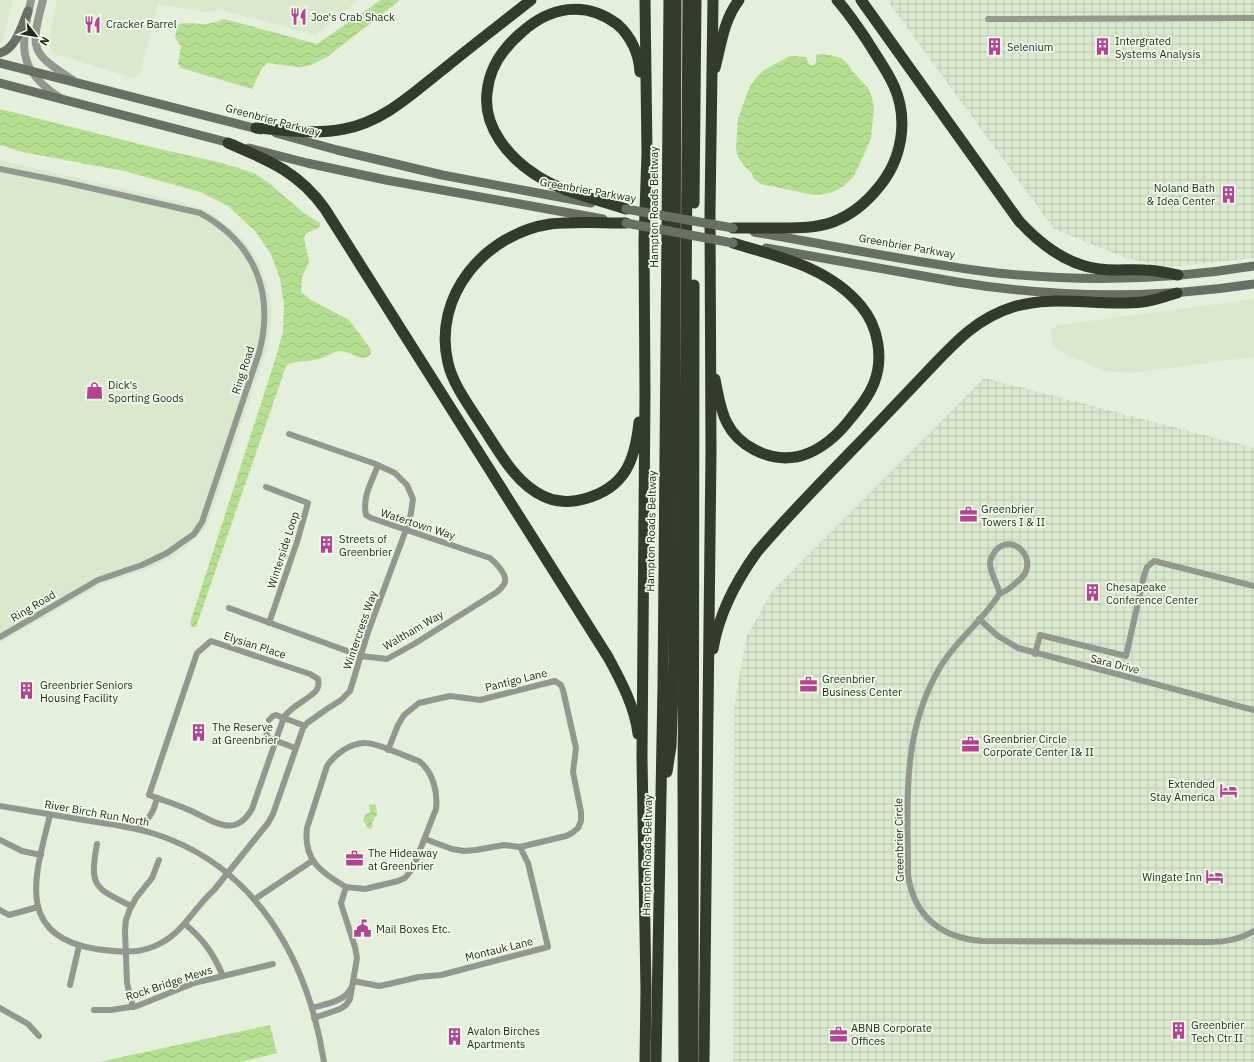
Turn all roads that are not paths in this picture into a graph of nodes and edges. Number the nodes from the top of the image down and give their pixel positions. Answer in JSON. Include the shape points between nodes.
{"nodes":[{"id":1,"x":30,"y":0,"type":"edge"},
{"id":2,"x":43,"y":0,"type":"edge"},
{"id":3,"x":531,"y":0,"type":"edge"},
{"id":4,"x":644,"y":0,"type":"edge"},
{"id":5,"x":669,"y":0,"type":"edge"},
{"id":6,"x":676,"y":0,"type":"edge"},
{"id":7,"x":688,"y":0,"type":"edge"},
{"id":8,"x":696,"y":0,"type":"edge"},
{"id":9,"x":713,"y":0,"type":"edge"},
{"id":10,"x":740,"y":0,"type":"edge"},
{"id":11,"x":838,"y":0,"type":"edge"},
{"id":12,"x":861,"y":0,"type":"edge"},
{"id":13,"x":28,"y":11,"type":"junction"},
{"id":14,"x":1254,"y":18,"type":"edge"},
{"id":15,"x":988,"y":20,"type":"dead end"},
{"id":16,"x":0,"y":53,"type":"edge"},
{"id":17,"x":0,"y":63,"type":"edge"},
{"id":18,"x":30,"y":70,"type":"junction"},
{"id":19,"x":75,"y":82,"type":"junction"},
{"id":20,"x":0,"y":83,"type":"edge"},
{"id":21,"x":710,"y":88,"type":"junction"},
{"id":22,"x":63,"y":100,"type":"junction"},
{"id":23,"x":256,"y":128,"type":"junction"},
{"id":24,"x":228,"y":142,"type":"junction"},
{"id":25,"x":647,"y":153,"type":"junction"},
{"id":26,"x":0,"y":169,"type":"edge"},
{"id":27,"x":626,"y":209,"type":"junction"},
{"id":28,"x":626,"y":223,"type":"junction"},
{"id":29,"x":733,"y":228,"type":"junction"},
{"id":30,"x":733,"y":243,"type":"junction"},
{"id":31,"x":1254,"y":266,"type":"edge"},
{"id":32,"x":1178,"y":275,"type":"junction"},
{"id":33,"x":1254,"y":284,"type":"edge"},
{"id":34,"x":1178,"y":293,"type":"junction"},
{"id":35,"x":710,"y":357,"type":"junction"},
{"id":36,"x":645,"y":362,"type":"junction"},
{"id":37,"x":289,"y":434,"type":"dead end"},
{"id":38,"x":378,"y":465,"type":"junction"},
{"id":39,"x":266,"y":487,"type":"dead end"},
{"id":40,"x":406,"y":531,"type":"junction"},
{"id":41,"x":506,"y":579,"type":"joint"},
{"id":42,"x":1254,"y":586,"type":"edge"},
{"id":43,"x":1000,"y":593,"type":"junction"},
{"id":44,"x":229,"y":608,"type":"dead end"},
{"id":45,"x":979,"y":620,"type":"junction"},
{"id":46,"x":270,"y":623,"type":"junction"},
{"id":47,"x":0,"y":637,"type":"edge"},
{"id":48,"x":1035,"y":654,"type":"junction"},
{"id":49,"x":361,"y":656,"type":"junction"},
{"id":50,"x":708,"y":691,"type":"junction"},
{"id":51,"x":1254,"y":710,"type":"edge"},
{"id":52,"x":284,"y":718,"type":"junction"},
{"id":53,"x":269,"y":720,"type":"dead end"},
{"id":54,"x":305,"y":726,"type":"junction"},
{"id":55,"x":266,"y":730,"type":"dead end"},
{"id":56,"x":275,"y":740,"type":"junction"},
{"id":57,"x":296,"y":748,"type":"junction"},
{"id":58,"x":388,"y":750,"type":"junction"},
{"id":59,"x":643,"y":782,"type":"junction"},
{"id":60,"x":157,"y":798,"type":"junction"},
{"id":61,"x":0,"y":806,"type":"edge"},
{"id":62,"x":660,"y":814,"type":"junction"},
{"id":63,"x":50,"y":815,"type":"junction"},
{"id":64,"x":138,"y":829,"type":"junction"},
{"id":65,"x":425,"y":839,"type":"junction"},
{"id":66,"x":0,"y":840,"type":"edge"},
{"id":67,"x":96,"y":844,"type":"dead end"},
{"id":68,"x":520,"y":847,"type":"junction"},
{"id":69,"x":41,"y":855,"type":"junction"},
{"id":70,"x":159,"y":860,"type":"dead end"},
{"id":71,"x":312,"y":860,"type":"junction"},
{"id":72,"x":227,"y":872,"type":"junction"},
{"id":73,"x":346,"y":887,"type":"junction"},
{"id":74,"x":255,"y":899,"type":"junction"},
{"id":75,"x":131,"y":906,"type":"junction"},
{"id":76,"x":38,"y":907,"type":"junction"},
{"id":77,"x":0,"y":910,"type":"edge"},
{"id":78,"x":185,"y":924,"type":"junction"},
{"id":79,"x":1254,"y":931,"type":"edge"},
{"id":80,"x":80,"y":946,"type":"junction"},
{"id":81,"x":126,"y":952,"type":"junction"},
{"id":82,"x":273,"y":964,"type":"dead end"},
{"id":83,"x":223,"y":976,"type":"junction"},
{"id":84,"x":353,"y":981,"type":"junction"},
{"id":85,"x":70,"y":985,"type":"dead end"},
{"id":86,"x":133,"y":1007,"type":"junction"},
{"id":87,"x":0,"y":1008,"type":"edge"},
{"id":88,"x":312,"y":1008,"type":"junction"},
{"id":89,"x":94,"y":1010,"type":"dead end"},
{"id":90,"x":314,"y":1018,"type":"junction"},
{"id":91,"x":39,"y":1036,"type":"dead end"},
{"id":92,"x":324,"y":1062,"type":"edge"},
{"id":93,"x":645,"y":1062,"type":"edge"},
{"id":94,"x":656,"y":1062,"type":"edge"},
{"id":95,"x":684,"y":1062,"type":"edge"},
{"id":96,"x":693,"y":1062,"type":"edge"},
{"id":97,"x":704,"y":1062,"type":"edge"}],
"edges":[{"from":1,"to":13,"type":"street"},
{"from":2,"to":19,"type":"street","via":[[34,42],[38,52],[51,66]]},
{"from":3,"to":23,"type":"highway","via":[[378,118],[361,125],[333,131],[305,132]]},
{"from":4,"to":25,"type":"highway"},
{"from":5,"to":62,"type":"highway","name":"Hampton Roads Beltway"},
{"from":6,"to":62,"type":"highway","via":[[674,661],[671,746]]},
{"from":7,"to":95,"type":"highway","via":[[683,780]]},
{"from":8,"to":96,"type":"highway"},
{"from":9,"to":21,"type":"highway"},
{"from":10,"to":21,"type":"highway","via":[[728,20]]},
{"from":11,"to":29,"type":"highway","via":[[872,49],[896,90],[902,118],[895,161],[881,185],[867,201],[832,222],[804,227]]},
{"from":12,"to":32,"type":"highway","via":[[1015,215],[1037,239],[1063,257],[1090,268],[1146,270]]},
{"from":13,"to":16,"type":"main road","via":[[13,44]]},
{"from":13,"to":18,"type":"street","via":[[23,36]]},
{"from":14,"to":15,"type":"street"},
{"from":17,"to":18,"type":"main road","name":"Greenbrier Parkway"},
{"from":18,"to":19,"type":"main road","name":"Greenbrier Parkway"},
{"from":18,"to":22,"type":"street","via":[[41,84]]},
{"from":19,"to":23,"type":"main road","name":"Greenbrier Parkway"},
{"from":20,"to":22,"type":"main road"},
{"from":21,"to":35,"type":"highway"},
{"from":22,"to":24,"type":"main road"},
{"from":23,"to":27,"type":"main road","name":"Greenbrier Parkway","via":[[442,175]]},
{"from":24,"to":28,"type":"main road","via":[[366,176]]},
{"from":24,"to":59,"type":"highway","via":[[269,160],[294,176],[312,192],[325,209],[619,676],[637,730]]},
{"from":25,"to":27,"type":"highway","via":[[641,118],[638,58],[628,35],[601,14],[584,8],[554,11],[528,26],[510,43],[496,62],[486,95],[493,128],[505,147],[526,168],[546,181]]},
{"from":25,"to":36,"type":"highway","via":[[644,241]]},
{"from":26,"to":47,"type":"street","name":"Ring Road","via":[[200,213],[215,222],[237,242],[254,266],[263,291],[265,318],[264,336],[259,353],[202,522],[197,530],[179,546],[155,560],[98,580]]},
{"from":27,"to":29,"type":"main road","name":"Greenbrier Parkway","bridge":true},
{"from":28,"to":30,"type":"main road","bridge":true},
{"from":28,"to":36,"type":"highway","via":[[550,224],[517,235],[494,248],[469,271],[453,297],[445,326],[445,350],[451,372],[461,393],[518,478],[543,496],[561,501],[596,496],[615,484],[623,475],[631,461],[637,436]]},
{"from":29,"to":32,"type":"main road","name":"Greenbrier Parkway","via":[[997,273],[1092,278]]},
{"from":30,"to":34,"type":"main road","via":[[1011,290],[1094,295]]},
{"from":30,"to":35,"type":"highway","via":[[817,272],[839,285],[862,306],[875,332],[879,356],[876,377],[858,410],[829,441],[806,455],[786,458],[762,453],[749,447],[732,430],[722,412]]},
{"from":31,"to":32,"type":"main road","name":"Greenbrier Parkway"},
{"from":33,"to":34,"type":"main road"},
{"from":34,"to":50,"type":"highway","via":[[1144,302],[1054,301],[1014,306],[997,312],[969,330],[876,424],[753,557],[739,579],[721,618],[714,644]]},
{"from":35,"to":50,"type":"highway"},
{"from":36,"to":59,"type":"highway"},
{"from":37,"to":38,"type":"street","name":"Wintercress Way"},
{"from":38,"to":40,"type":"street","name":"Wintercress Way","via":[[395,472],[407,484],[413,499]]},
{"from":38,"to":40,"type":"street","name":"Watertown Way","via":[[366,495],[366,515]]},
{"from":39,"to":46,"type":"street","name":"Winterside Loop","via":[[308,503]]},
{"from":40,"to":41,"type":"street","name":"Watertown Way","via":[[486,556],[495,562]]},
{"from":40,"to":49,"type":"street","name":"Wintercress Way"},
{"from":41,"to":49,"type":"street","name":"Waltham Way","via":[[497,592],[414,644],[387,658]]},
{"from":42,"to":48,"type":"street","via":[[1154,561],[1147,567],[1144,576],[1126,656],[1040,635]]},
{"from":43,"to":43,"type":"street","name":"Greenbrier Circle","via":[[1021,579],[1027,569],[1026,555],[1012,544],[999,546],[990,560],[990,569]]},
{"from":43,"to":45,"type":"street","name":"Greenbrier Circle"},
{"from":44,"to":46,"type":"street","name":"Waltham Way"},
{"from":45,"to":48,"type":"street","name":"Sara Drive","via":[[1011,644]]},
{"from":45,"to":79,"type":"street","name":"Greenbrier Circle","via":[[953,648],[939,669],[925,697],[912,740],[908,778],[908,875],[909,886],[924,915],[936,926],[958,938],[982,941],[1211,942],[1228,941]]},
{"from":46,"to":49,"type":"street","name":"Waltham Way"},
{"from":48,"to":51,"type":"street","name":"Sara Drive"},
{"from":49,"to":54,"type":"street","name":"Wintercress Way","via":[[350,691]]},
{"from":50,"to":97,"type":"highway"},
{"from":52,"to":53,"type":"street","via":[[276,714]]},
{"from":52,"to":54,"type":"street"},
{"from":52,"to":56,"type":"street","name":"Elysian Place"},
{"from":52,"to":60,"type":"street","name":"Elysian Place","via":[[288,711],[316,690],[318,679],[310,674],[211,641],[197,653],[148,795]]},
{"from":54,"to":57,"type":"street","name":"Wintercress Way"},
{"from":55,"to":56,"type":"street","via":[[267,736]]},
{"from":56,"to":57,"type":"street"},
{"from":56,"to":60,"type":"street","name":"Elysian Place","via":[[252,809],[240,822],[224,826]]},
{"from":57,"to":72,"type":"street","name":"Wintercress Way","via":[[268,823]]},
{"from":58,"to":65,"type":"street","via":[[419,761],[430,772],[437,801]]},
{"from":58,"to":68,"type":"street","name":"Pantigo Lane","via":[[404,715],[419,703],[450,696],[480,700],[558,682],[563,690],[576,748],[573,772],[581,821],[578,828],[566,836]]},
{"from":58,"to":71,"type":"street","via":[[365,742],[355,744],[329,762],[307,828],[308,849]]},
{"from":59,"to":93,"type":"highway"},
{"from":60,"to":64,"type":"street","via":[[151,816]]},
{"from":61,"to":63,"type":"street","name":"River Birch Run North"},
{"from":62,"to":94,"type":"highway","name":"Hampton Roads Beltway"},
{"from":63,"to":64,"type":"street","name":"River Birch Run North"},
{"from":63,"to":69,"type":"street"},
{"from":64,"to":72,"type":"street","name":"River Birch Run North","via":[[184,845]]},
{"from":65,"to":68,"type":"street","name":"Pantigo Lane","via":[[452,850],[476,850],[504,845]]},
{"from":65,"to":73,"type":"street","via":[[413,868],[405,878],[365,889]]},
{"from":66,"to":69,"type":"street","via":[[22,851]]},
{"from":67,"to":75,"type":"street","via":[[93,868],[98,885],[106,893]]},
{"from":68,"to":84,"type":"street","name":"Montauk Lane","via":[[528,863],[548,947],[441,974],[379,986]]},
{"from":69,"to":76,"type":"street","via":[[36,886]]},
{"from":70,"to":75,"type":"street","via":[[152,878]]},
{"from":71,"to":73,"type":"street","via":[[323,872]]},
{"from":71,"to":74,"type":"street"},
{"from":72,"to":74,"type":"street","name":"River Birch Run North"},
{"from":72,"to":78,"type":"street","name":"Wintercress Way"},
{"from":73,"to":84,"type":"street","via":[[342,910],[357,958]]},
{"from":74,"to":88,"type":"street","name":"River Birch Run North","via":[[286,943]]},
{"from":75,"to":81,"type":"street","via":[[125,930]]},
{"from":76,"to":77,"type":"street","via":[[9,915]]},
{"from":76,"to":80,"type":"street","name":"Wintercress Way","via":[[45,922],[54,932],[68,942]]},
{"from":78,"to":81,"type":"street","name":"Wintercress Way","via":[[156,946]]},
{"from":78,"to":83,"type":"street","via":[[206,944]]},
{"from":80,"to":81,"type":"street","name":"Wintercress Way"},
{"from":80,"to":85,"type":"street"},
{"from":81,"to":86,"type":"street","via":[[127,983]]},
{"from":82,"to":83,"type":"street","name":"Rock Bridge Mews"},
{"from":83,"to":86,"type":"street","name":"Rock Bridge Mews","via":[[194,983]]},
{"from":84,"to":88,"type":"street","via":[[349,993],[334,1002]]},
{"from":84,"to":90,"type":"street","via":[[350,999],[346,1005]]},
{"from":86,"to":89,"type":"street","name":"Rock Bridge Mews"},
{"from":87,"to":91,"type":"street","via":[[28,1024]]},
{"from":88,"to":90,"type":"street","name":"River Birch Run North"},
{"from":90,"to":92,"type":"street","name":"River Birch Run North"}]}
